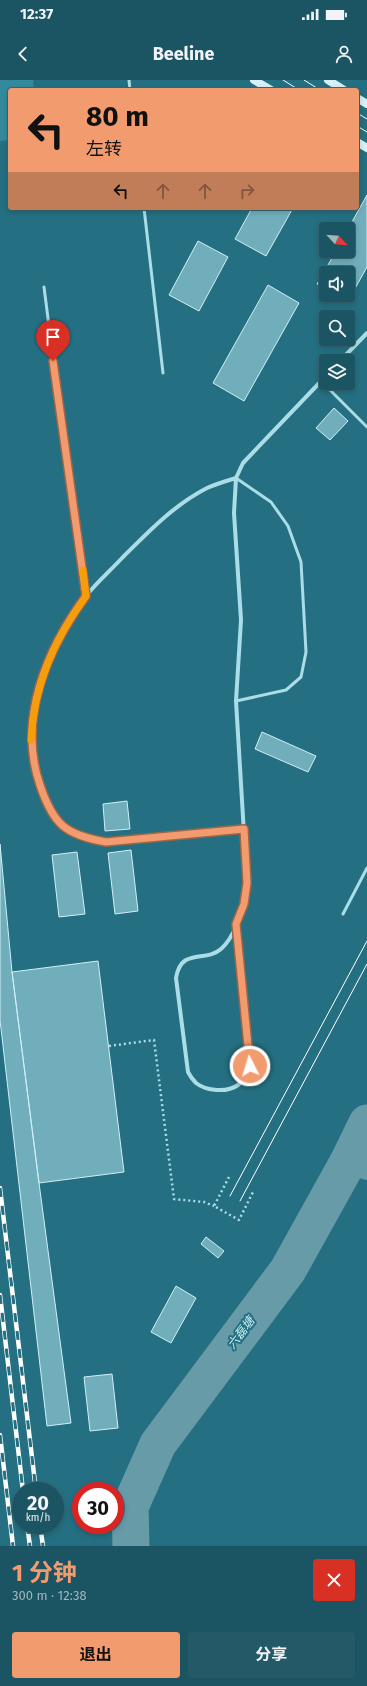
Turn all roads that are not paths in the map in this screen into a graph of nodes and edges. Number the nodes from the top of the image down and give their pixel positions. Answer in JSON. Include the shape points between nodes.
{"nodes":[{"id":1,"x":254,"y":80,"type":"edge"},
{"id":2,"x":328,"y":80,"type":"edge"},
{"id":3,"x":268,"y":88,"type":"edge"},
{"id":4,"x":341,"y":88,"type":"edge"},
{"id":5,"x":144,"y":210,"type":"edge"},
{"id":6,"x":44,"y":287,"type":"dead end"},
{"id":7,"x":367,"y":333,"type":"edge"},
{"id":8,"x":347,"y":354,"type":"edge"},
{"id":9,"x":163,"y":373,"type":"dead end"},
{"id":10,"x":319,"y":383,"type":"edge"},
{"id":11,"x":330,"y":390,"type":"edge"},
{"id":12,"x":367,"y":427,"type":"edge"},
{"id":13,"x":236,"y":478,"type":"junction"},
{"id":14,"x":86,"y":596,"type":"junction"},
{"id":15,"x":236,"y":701,"type":"junction"},
{"id":16,"x":244,"y":829,"type":"junction"},
{"id":17,"x":367,"y":868,"type":"edge"},
{"id":18,"x":343,"y":914,"type":"dead end"},
{"id":19,"x":236,"y":924,"type":"junction"}],
"edges":[{"from":1,"to":3,"type":"street"},
{"from":2,"to":4,"type":"street"},
{"from":5,"to":9,"type":"lane"},
{"from":6,"to":14,"type":"lane"},
{"from":7,"to":8,"type":"street"},
{"from":10,"to":13,"type":"street","via":[[243,463]]},
{"from":11,"to":12,"type":"lane"},
{"from":13,"to":14,"type":"street","via":[[208,488],[183,502],[147,533]]},
{"from":13,"to":15,"type":"street","via":[[234,514],[241,620]]},
{"from":13,"to":15,"type":"lane","via":[[271,502],[288,526],[301,562],[306,652],[301,677],[286,690]]},
{"from":14,"to":16,"type":"street","via":[[57,641],[45,671],[33,715],[31,746],[35,773],[53,816],[67,830],[85,838],[106,842]]},
{"from":15,"to":16,"type":"street"},
{"from":16,"to":19,"type":"street","via":[[247,883],[244,904]]},
{"from":17,"to":18,"type":"lane"},
{"from":19,"to":19,"type":"street","via":[[220,950],[186,960],[181,964],[176,978],[188,1072],[195,1082],[205,1088],[216,1090],[238,1085],[246,1077],[250,1066]]}]}
